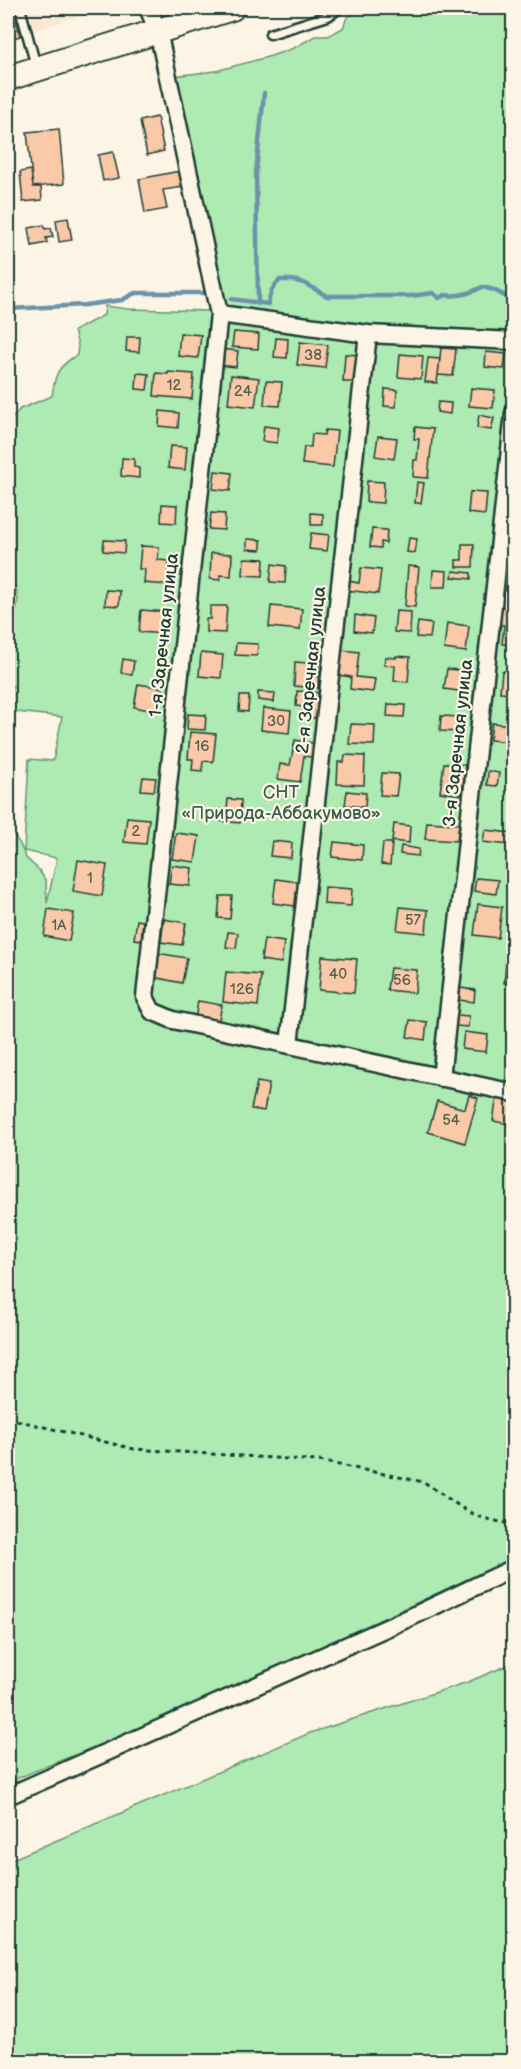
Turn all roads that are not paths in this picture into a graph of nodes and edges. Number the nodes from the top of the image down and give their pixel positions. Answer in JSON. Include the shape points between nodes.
{"nodes":[{"id":1,"x":20,"y":8,"type":"edge"},
{"id":2,"x":148,"y":8,"type":"edge"},
{"id":3,"x":232,"y":8,"type":"edge"},
{"id":4,"x":340,"y":8,"type":"edge"},
{"id":5,"x":158,"y":31,"type":"junction"},
{"id":6,"x":270,"y":34,"type":"dead end"},
{"id":7,"x":37,"y":69,"type":"junction"},
{"id":8,"x":8,"y":78,"type":"edge"},
{"id":9,"x":219,"y":314,"type":"junction"},
{"id":10,"x":369,"y":334,"type":"junction"},
{"id":11,"x":513,"y":341,"type":"edge"},
{"id":12,"x":513,"y":412,"type":"edge"},
{"id":13,"x":289,"y":1045,"type":"junction"},
{"id":14,"x":441,"y":1078,"type":"junction"},
{"id":15,"x":513,"y":1093,"type":"edge"},
{"id":16,"x":513,"y":1568,"type":"edge"},
{"id":17,"x":8,"y":1796,"type":"edge"}],
"edges":[{"from":1,"to":7,"type":"lane"},
{"from":2,"to":5,"type":"street","name":"1-я Заречная улица"},
{"from":3,"to":5,"type":"main road"},
{"from":4,"to":6,"type":"lane","via":[[328,16]]},
{"from":5,"to":7,"type":"main road"},
{"from":5,"to":9,"type":"street","name":"1-я Заречная улица"},
{"from":7,"to":8,"type":"main road"},
{"from":9,"to":10,"type":"street"},
{"from":9,"to":13,"type":"street","name":"1-я Заречная улица","via":[[145,997],[152,1011],[184,1023]]},
{"from":10,"to":11,"type":"street"},
{"from":10,"to":13,"type":"street","name":"2-я Заречная улица"},
{"from":12,"to":14,"type":"street","name":"3-я Заречная улица"},
{"from":13,"to":14,"type":"street","name":"1-я Заречная улица"},
{"from":14,"to":15,"type":"street","name":"1-я Заречная улица"},
{"from":16,"to":17,"type":"street"}]}
